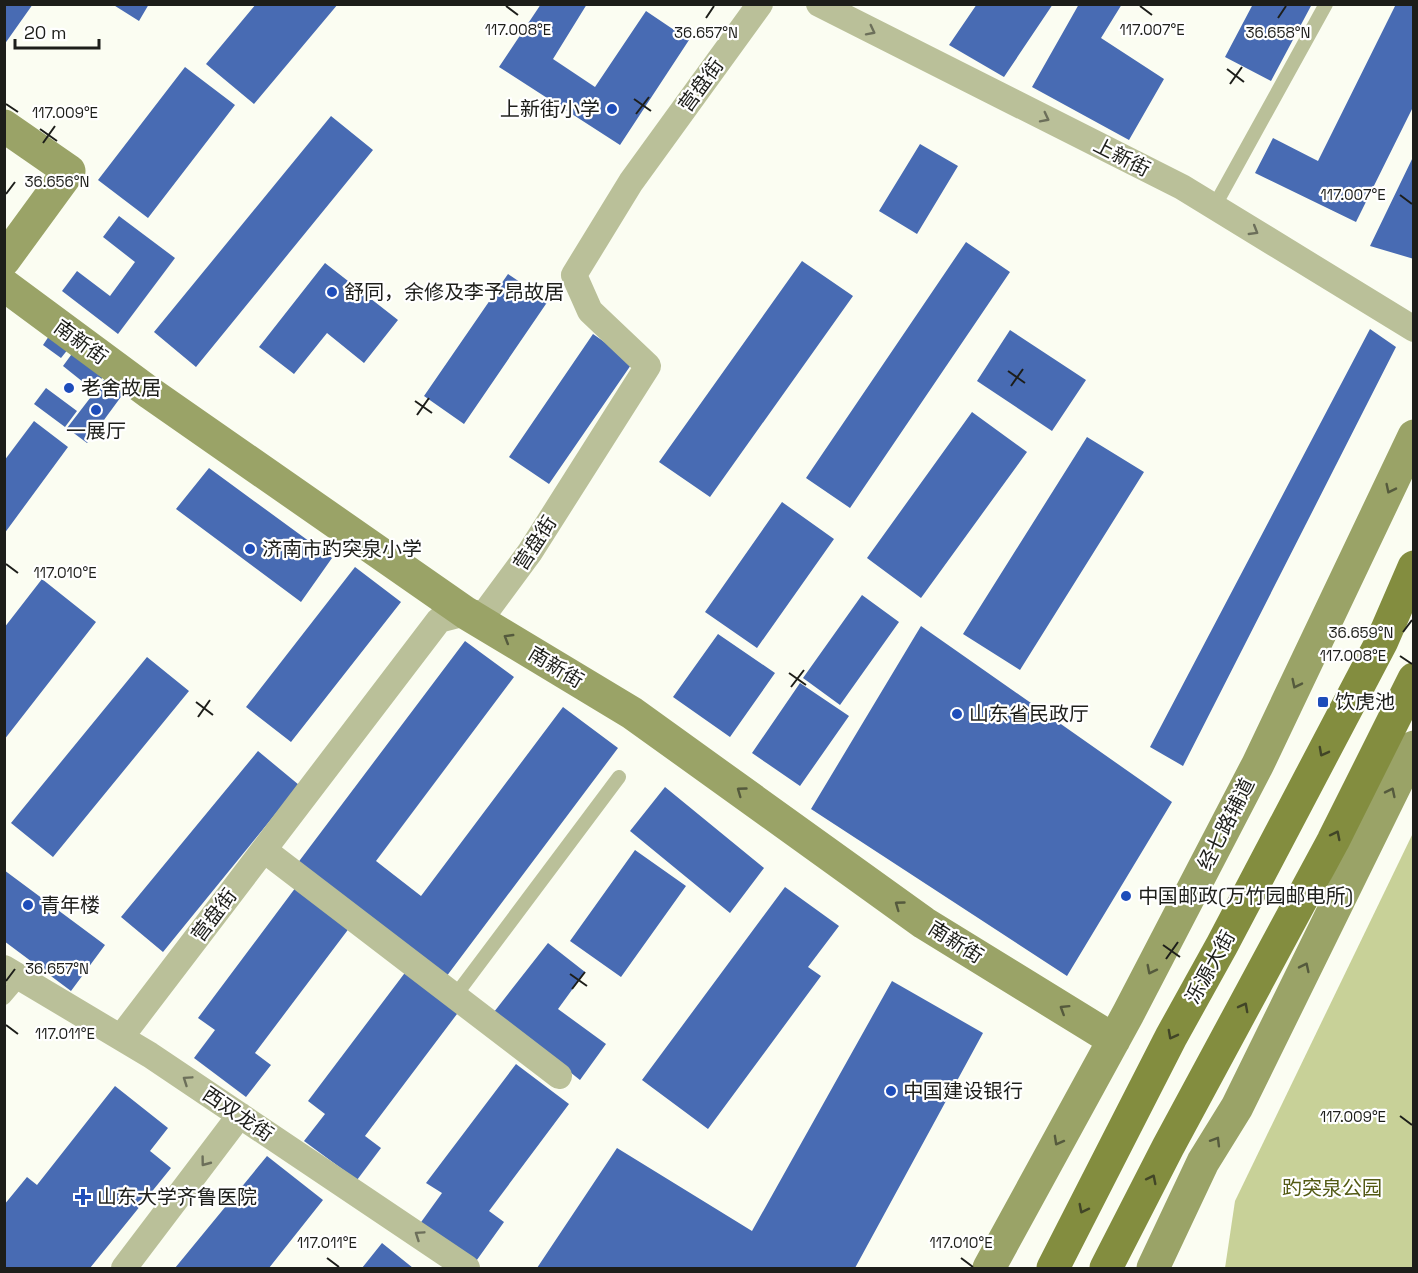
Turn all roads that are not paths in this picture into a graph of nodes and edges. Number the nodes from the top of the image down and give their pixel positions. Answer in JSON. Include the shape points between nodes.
{"nodes":[{"id":1,"x":760,"y":4,"type":"edge"},
{"id":2,"x":819,"y":4,"type":"edge"},
{"id":3,"x":1326,"y":4,"type":"edge"},
{"id":4,"x":4,"y":126,"type":"edge"},
{"id":5,"x":1214,"y":207,"type":"junction"},
{"id":6,"x":4,"y":260,"type":"edge"},
{"id":7,"x":4,"y":285,"type":"edge"},
{"id":8,"x":1413,"y":329,"type":"edge"},
{"id":9,"x":1413,"y":436,"type":"edge"},
{"id":10,"x":1413,"y":567,"type":"edge"},
{"id":11,"x":466,"y":613,"type":"junction"},
{"id":12,"x":1413,"y":679,"type":"edge"},
{"id":13,"x":1413,"y":747,"type":"edge"},
{"id":14,"x":619,"y":777,"type":"dead end"},
{"id":15,"x":264,"y":850,"type":"junction"},
{"id":16,"x":13,"y":972,"type":"edge"},
{"id":17,"x":455,"y":996,"type":"junction"},
{"id":18,"x":4,"y":998,"type":"edge"},
{"id":19,"x":121,"y":1037,"type":"junction"},
{"id":20,"x":1114,"y":1040,"type":"junction"},
{"id":21,"x":559,"y":1076,"type":"dead end"},
{"id":22,"x":240,"y":1115,"type":"junction"},
{"id":23,"x":124,"y":1269,"type":"edge"},
{"id":24,"x":467,"y":1269,"type":"edge"},
{"id":25,"x":989,"y":1269,"type":"edge"},
{"id":26,"x":1053,"y":1269,"type":"edge"},
{"id":27,"x":1106,"y":1269,"type":"edge"},
{"id":28,"x":1153,"y":1269,"type":"edge"}],
"edges":[{"from":1,"to":11,"type":"street","name":"营盘街","via":[[632,182],[574,275],[590,311],[648,366],[504,590],[485,613]]},
{"from":2,"to":5,"type":"street","name":"上新街","one_way":true,"via":[[1182,187]]},
{"from":3,"to":5,"type":"lane"},
{"from":4,"to":6,"type":"street","via":[[69,171]]},
{"from":5,"to":8,"type":"street","name":"上新街","one_way":true},
{"from":7,"to":11,"type":"street","name":"南新街","via":[[150,393]]},
{"from":9,"to":20,"type":"street","name":"经七路辅道","one_way":true,"via":[[1258,764]]},
{"from":10,"to":26,"type":"main road","name":"泺源大街","one_way":true,"via":[[1382,641],[1171,1037]]},
{"from":11,"to":15,"type":"street","name":"营盘街","via":[[439,620]]},
{"from":20,"to":11,"type":"street","name":"南新街","one_way":true,"via":[[924,923],[632,713]]},
{"from":27,"to":12,"type":"main road","one_way":true,"via":[[1334,841]]},
{"from":28,"to":13,"type":"street","one_way":true},
{"from":14,"to":17,"type":"lane"},
{"from":15,"to":17,"type":"street"},
{"from":15,"to":19,"type":"street","name":"营盘街"},
{"from":16,"to":18,"type":"lane"},
{"from":16,"to":19,"type":"street","name":"西双龙街"},
{"from":17,"to":21,"type":"street"},
{"from":22,"to":19,"type":"street","name":"西双龙街","one_way":true},
{"from":20,"to":25,"type":"street","name":"经七路辅道","one_way":true},
{"from":22,"to":23,"type":"street","one_way":true},
{"from":24,"to":22,"type":"street","name":"西双龙街","one_way":true}]}
